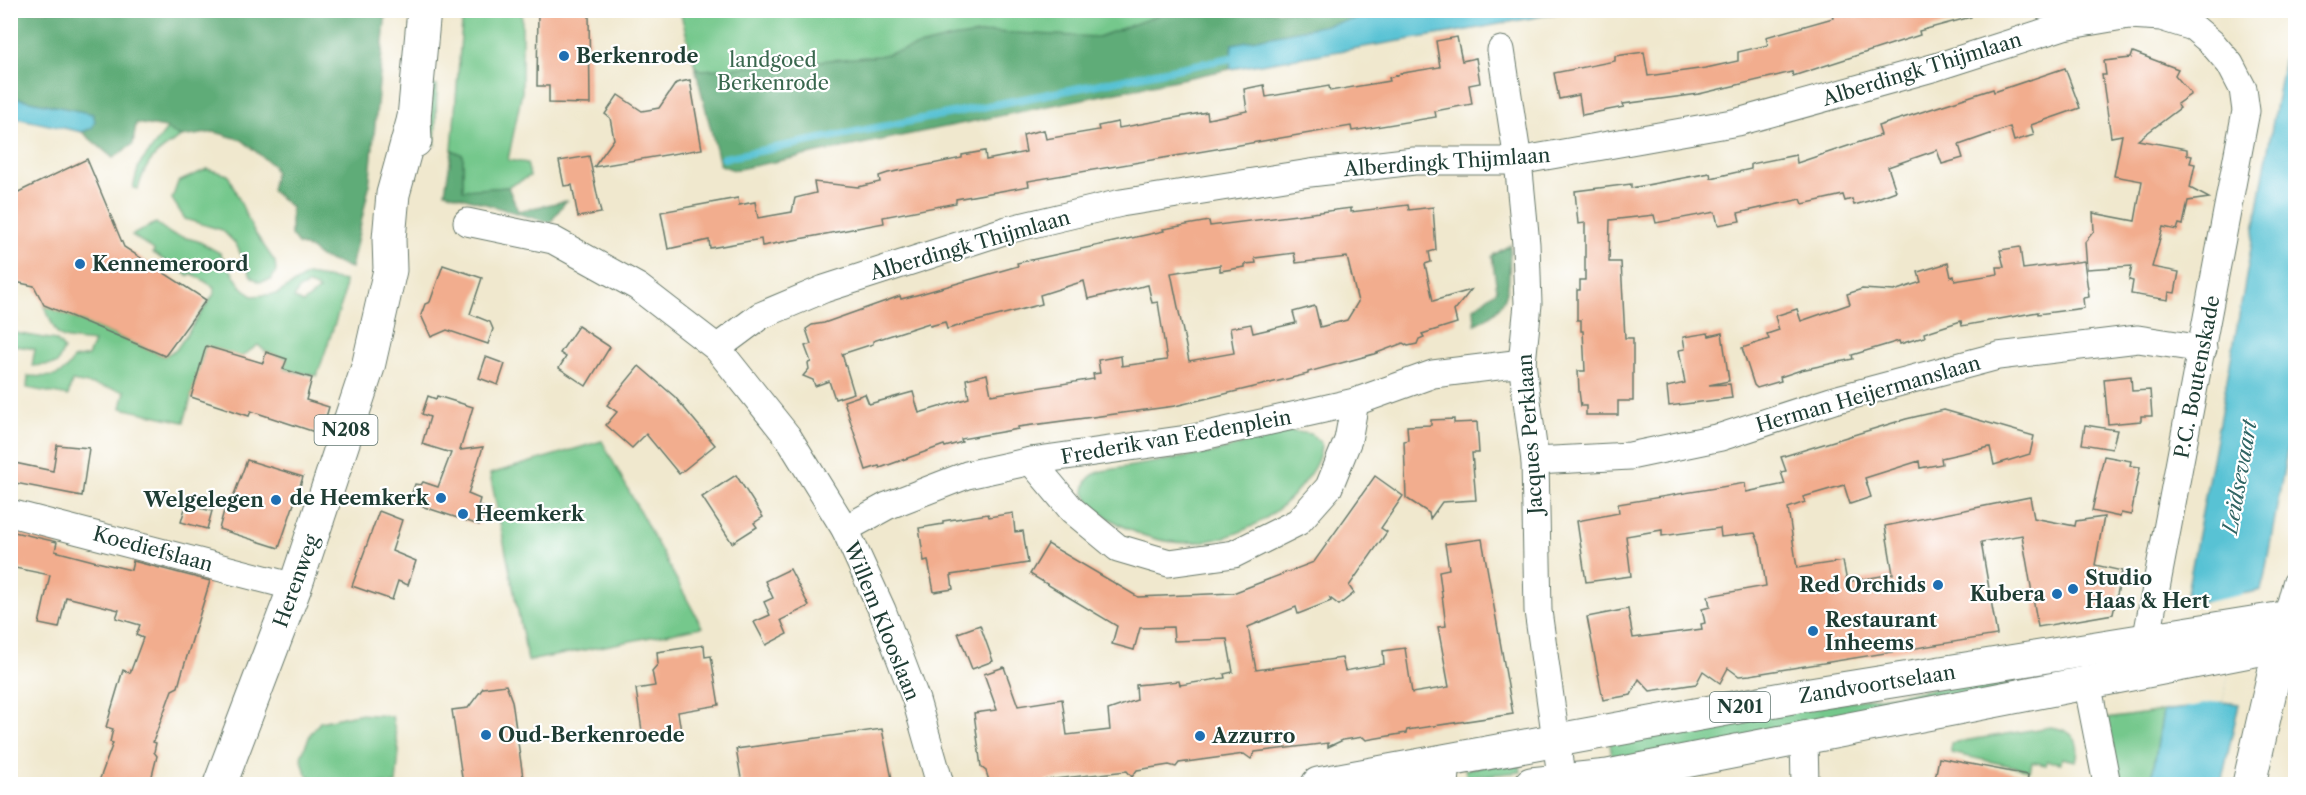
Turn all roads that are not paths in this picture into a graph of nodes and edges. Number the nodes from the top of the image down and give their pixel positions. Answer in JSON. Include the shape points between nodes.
{"nodes":[{"id":1,"x":424,"y":10,"type":"edge"},
{"id":2,"x":1501,"y":50,"type":"dead end"},
{"id":3,"x":2246,"y":111,"type":"joint"},
{"id":4,"x":1518,"y":161,"type":"junction"},
{"id":5,"x":467,"y":222,"type":"dead end"},
{"id":6,"x":717,"y":348,"type":"junction"},
{"id":7,"x":2203,"y":348,"type":"junction"},
{"id":8,"x":1522,"y":363,"type":"junction"},
{"id":9,"x":1355,"y":402,"type":"junction"},
{"id":10,"x":1535,"y":460,"type":"junction"},
{"id":11,"x":1031,"y":461,"type":"junction"},
{"id":12,"x":10,"y":513,"type":"edge"},
{"id":13,"x":845,"y":529,"type":"junction"},
{"id":14,"x":2295,"y":584,"type":"edge"},
{"id":15,"x":295,"y":587,"type":"junction"},
{"id":16,"x":2290,"y":630,"type":"edge"},
{"id":17,"x":2146,"y":641,"type":"junction"},
{"id":18,"x":2193,"y":647,"type":"junction"},
{"id":19,"x":2090,"y":694,"type":"junction"},
{"id":20,"x":1804,"y":739,"type":"junction"},
{"id":21,"x":1556,"y":740,"type":"junction"},
{"id":22,"x":1446,"y":773,"type":"edge"},
{"id":23,"x":1410,"y":776,"type":"edge"},
{"id":24,"x":220,"y":784,"type":"edge"},
{"id":25,"x":940,"y":784,"type":"edge"},
{"id":26,"x":1318,"y":784,"type":"edge"},
{"id":27,"x":1546,"y":784,"type":"edge"},
{"id":28,"x":1805,"y":784,"type":"edge"},
{"id":29,"x":2107,"y":784,"type":"edge"},
{"id":30,"x":2249,"y":784,"type":"edge"}],
"edges":[{"from":1,"to":15,"type":"main road","name":"Herenweg","number":"N208","via":[[414,118],[417,172],[413,212],[405,243],[390,270],[368,367]]},
{"from":2,"to":4,"type":"street","name":"Jacques Perklaan"},
{"from":3,"to":4,"type":"street","name":"Alberdingk Thijmlaan","via":[[2243,89],[2230,64],[2193,27],[2161,17],[2129,15],[2064,26],[1936,67],[1738,122]]},
{"from":3,"to":7,"type":"street","name":"P.C. Boutenskade"},
{"from":4,"to":6,"type":"street","name":"Alberdingk Thijmlaan","via":[[1414,161],[1121,203],[1007,230],[824,289],[760,316]]},
{"from":4,"to":8,"type":"street","name":"Jacques Perklaan","via":[[1527,244],[1528,304]]},
{"from":5,"to":6,"type":"street","name":"Willem Klooslaan","via":[[553,240],[638,287]]},
{"from":6,"to":13,"type":"street","name":"Willem Klooslaan","via":[[788,437]]},
{"from":7,"to":10,"type":"street","name":"Herman Heijermanslaan","via":[[2138,339],[1998,356],[1834,400],[1721,437],[1630,456]]},
{"from":7,"to":17,"type":"street","name":"P.C. Boutenskade"},
{"from":8,"to":9,"type":"street","name":"Frederik van Eedenplein","via":[[1432,374]]},
{"from":8,"to":10,"type":"street","name":"Jacques Perklaan"},
{"from":9,"to":11,"type":"street","name":"Frederik van Eedenplein","via":[[1194,438]]},
{"from":9,"to":11,"type":"street","name":"Frederik van Eedenplein","via":[[1348,440],[1329,487],[1298,522],[1234,554],[1169,563],[1118,548],[1072,510]]},
{"from":10,"to":21,"type":"street","name":"Jacques Perklaan","via":[[1538,611]]},
{"from":11,"to":13,"type":"street","name":"Frederik van Eedenplein","via":[[967,475],[886,506]]},
{"from":12,"to":15,"type":"street","name":"Koediefslaan"},
{"from":13,"to":25,"type":"street","name":"Willem Klooslaan","via":[[882,610],[916,700]]},
{"from":14,"to":16,"type":"street"},
{"from":15,"to":24,"type":"main road","name":"Herenweg","number":"N208"},
{"from":16,"to":18,"type":"main road","name":"Zandvoortselaan","number":"N201"},
{"from":16,"to":30,"type":"main road"},
{"from":17,"to":18,"type":"main road","name":"Zandvoortselaan","number":"N201"},
{"from":17,"to":21,"type":"main road","name":"Zandvoortselaan","number":"N201","via":[[1798,696]]},
{"from":18,"to":19,"type":"main road","name":"Zandvoortselaan","number":"N201"},
{"from":19,"to":20,"type":"main road","name":"Zandvoortselaan","number":"N201","via":[[2019,698],[1858,725]]},
{"from":19,"to":29,"type":"street"},
{"from":20,"to":27,"type":"main road","name":"Zandvoortselaan","number":"N201"},
{"from":20,"to":28,"type":"street"},
{"from":21,"to":22,"type":"main road","name":"Zandvoortselaan","number":"N201"},
{"from":21,"to":27,"type":"street","name":"Jacques Perklaan"},
{"from":22,"to":23,"type":"main road","name":"Zandvoortselaan","number":"N201"},
{"from":23,"to":26,"type":"main road","name":"Zandvoortselaan","number":"N201"}]}
